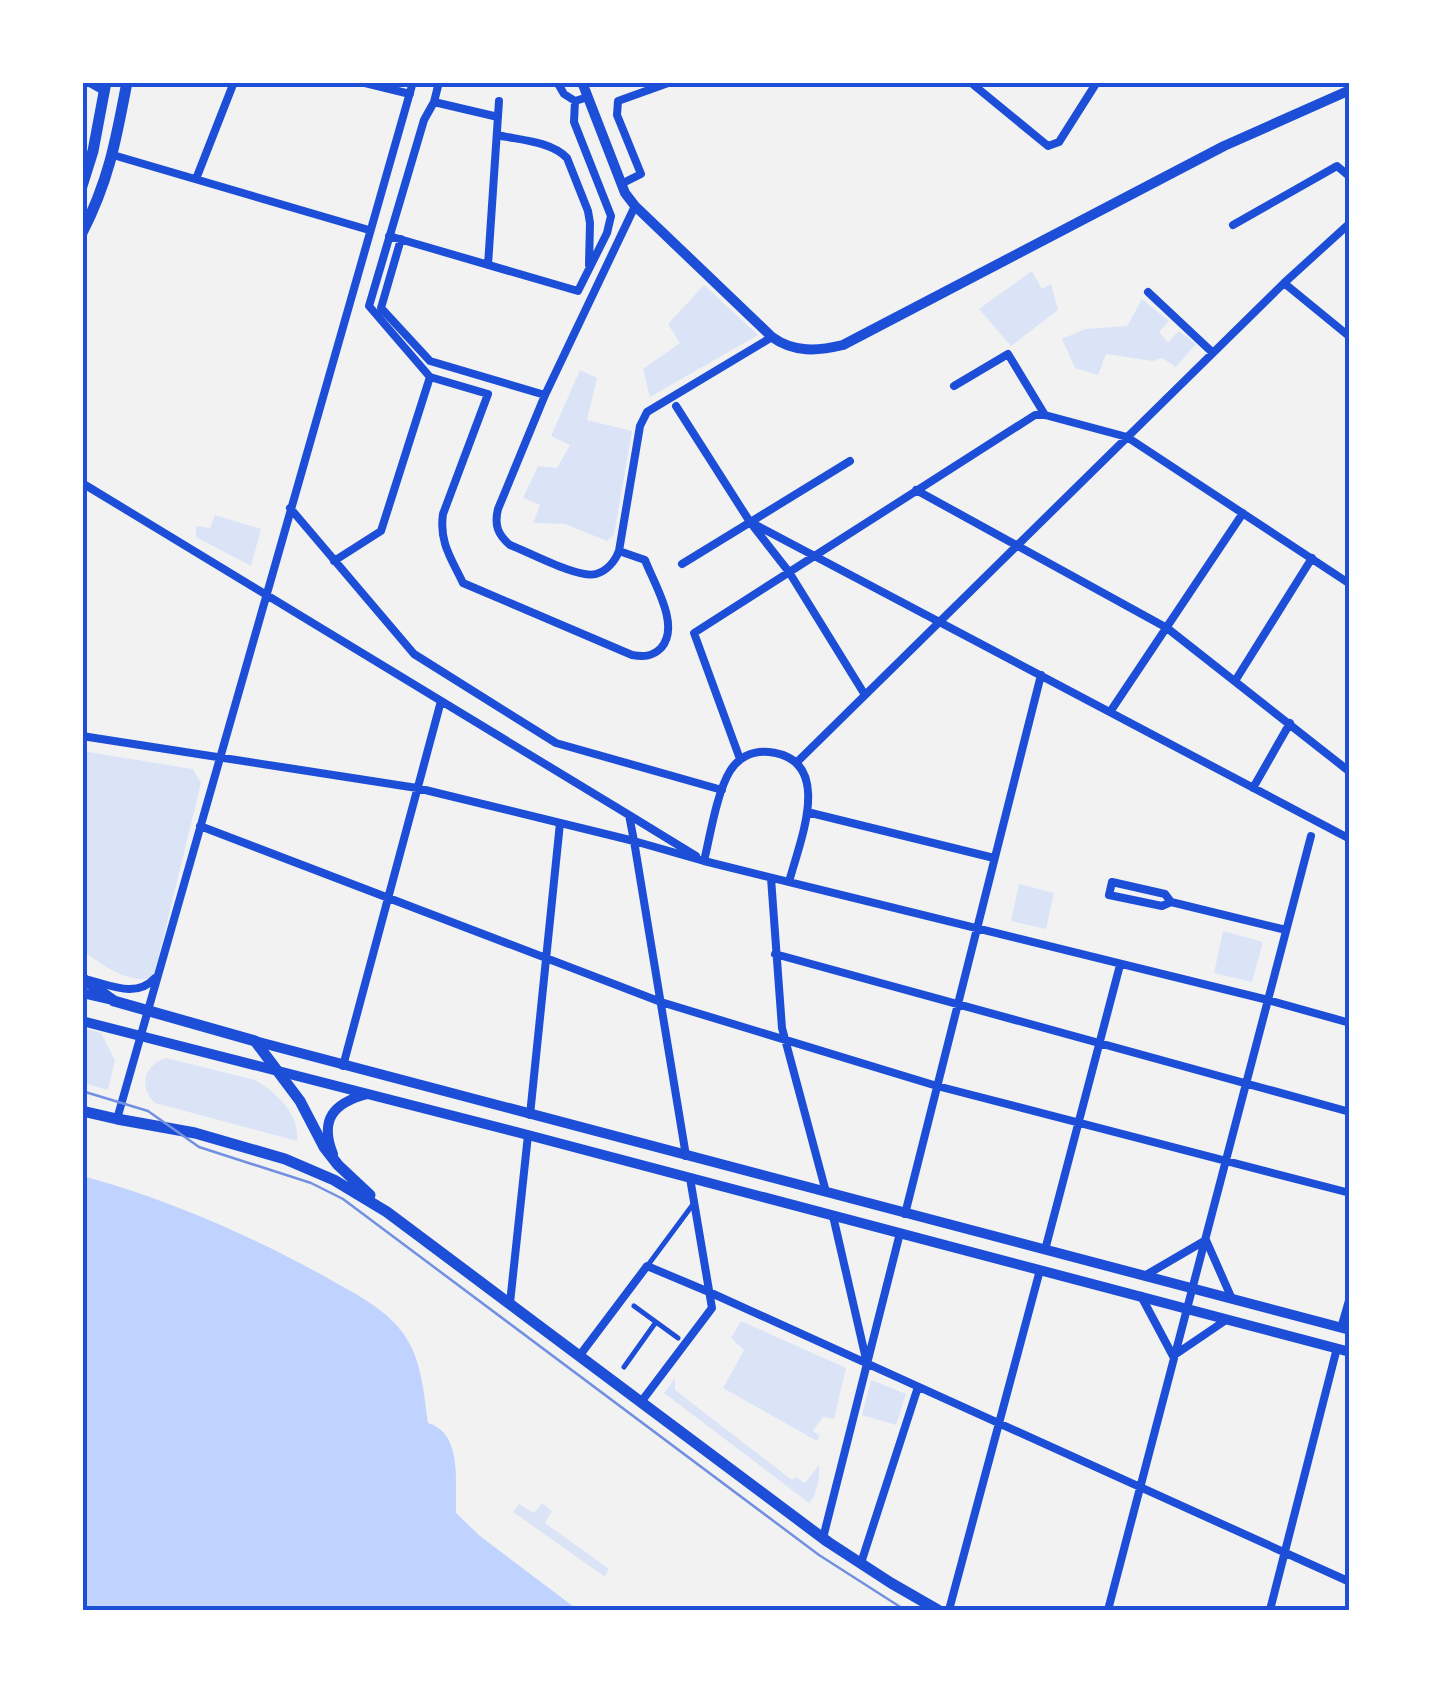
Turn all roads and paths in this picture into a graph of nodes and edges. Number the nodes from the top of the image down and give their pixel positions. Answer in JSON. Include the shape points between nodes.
{"nodes":[{"id":1,"x":88,"y":82,"type":"edge"},
{"id":2,"x":127,"y":82,"type":"edge"},
{"id":3,"x":234,"y":82,"type":"edge"},
{"id":4,"x":361,"y":82,"type":"edge"},
{"id":5,"x":413,"y":82,"type":"edge"},
{"id":6,"x":440,"y":82,"type":"edge"},
{"id":7,"x":556,"y":82,"type":"edge"},
{"id":8,"x":582,"y":82,"type":"edge"},
{"id":9,"x":671,"y":82,"type":"edge"},
{"id":10,"x":970,"y":82,"type":"edge"},
{"id":11,"x":1097,"y":82,"type":"edge"},
{"id":12,"x":105,"y":87,"type":"edge"},
{"id":13,"x":1350,"y":90,"type":"edge"},
{"id":14,"x":410,"y":94,"type":"junction"},
{"id":15,"x":588,"y":97,"type":"junction"},
{"id":16,"x":499,"y":101,"type":"dead end"},
{"id":17,"x":575,"y":101,"type":"junction"},
{"id":18,"x":434,"y":102,"type":"junction"},
{"id":19,"x":498,"y":117,"type":"junction"},
{"id":20,"x":497,"y":135,"type":"junction"},
{"id":21,"x":88,"y":150,"type":"edge"},
{"id":22,"x":113,"y":155,"type":"junction"},
{"id":23,"x":1350,"y":177,"type":"edge"},
{"id":24,"x":196,"y":179,"type":"junction"},
{"id":25,"x":621,"y":184,"type":"junction"},
{"id":26,"x":82,"y":186,"type":"edge"},
{"id":27,"x":635,"y":206,"type":"junction"},
{"id":28,"x":1350,"y":223,"type":"edge"},
{"id":29,"x":1234,"y":226,"type":"dead end"},
{"id":30,"x":370,"y":230,"type":"junction"},
{"id":31,"x":82,"y":232,"type":"edge"},
{"id":32,"x":390,"y":236,"type":"junction"},
{"id":33,"x":401,"y":239,"type":"junction"},
{"id":34,"x":488,"y":265,"type":"junction"},
{"id":35,"x":589,"y":269,"type":"junction"},
{"id":36,"x":1284,"y":283,"type":"junction"},
{"id":37,"x":1148,"y":292,"type":"dead end"},
{"id":38,"x":772,"y":337,"type":"junction"},
{"id":39,"x":1350,"y":337,"type":"edge"},
{"id":40,"x":1214,"y":352,"type":"junction"},
{"id":41,"x":430,"y":377,"type":"junction"},
{"id":42,"x":954,"y":386,"type":"dead end"},
{"id":43,"x":545,"y":396,"type":"junction"},
{"id":44,"x":676,"y":406,"type":"dead end"},
{"id":45,"x":1045,"y":414,"type":"junction"},
{"id":46,"x":1127,"y":438,"type":"junction"},
{"id":47,"x":850,"y":461,"type":"dead end"},
{"id":48,"x":82,"y":483,"type":"edge"},
{"id":49,"x":916,"y":490,"type":"junction"},
{"id":50,"x":290,"y":508,"type":"junction"},
{"id":51,"x":1243,"y":513,"type":"junction"},
{"id":52,"x":750,"y":522,"type":"junction"},
{"id":53,"x":1017,"y":546,"type":"junction"},
{"id":54,"x":619,"y":551,"type":"junction"},
{"id":55,"x":813,"y":554,"type":"junction"},
{"id":56,"x":1312,"y":558,"type":"junction"},
{"id":57,"x":334,"y":560,"type":"junction"},
{"id":58,"x":682,"y":564,"type":"dead end"},
{"id":59,"x":789,"y":572,"type":"junction"},
{"id":60,"x":1350,"y":584,"type":"edge"},
{"id":61,"x":266,"y":594,"type":"junction"},
{"id":62,"x":940,"y":622,"type":"junction"},
{"id":63,"x":1167,"y":628,"type":"junction"},
{"id":64,"x":1041,"y":676,"type":"junction"},
{"id":65,"x":1236,"y":681,"type":"junction"},
{"id":66,"x":866,"y":695,"type":"junction"},
{"id":67,"x":441,"y":700,"type":"junction"},
{"id":68,"x":1110,"y":712,"type":"junction"},
{"id":69,"x":1290,"y":723,"type":"junction"},
{"id":70,"x":82,"y":736,"type":"edge"},
{"id":71,"x":220,"y":757,"type":"junction"},
{"id":72,"x":740,"y":759,"type":"junction"},
{"id":73,"x":796,"y":763,"type":"junction"},
{"id":74,"x":1350,"y":772,"type":"edge"},
{"id":75,"x":418,"y":788,"type":"junction"},
{"id":76,"x":1253,"y":788,"type":"junction"},
{"id":77,"x":722,"y":790,"type":"junction"},
{"id":78,"x":807,"y":812,"type":"junction"},
{"id":79,"x":629,"y":815,"type":"junction"},
{"id":80,"x":560,"y":823,"type":"junction"},
{"id":81,"x":200,"y":826,"type":"junction"},
{"id":82,"x":1311,"y":836,"type":"dead end"},
{"id":83,"x":1350,"y":839,"type":"edge"},
{"id":84,"x":634,"y":841,"type":"junction"},
{"id":85,"x":994,"y":858,"type":"junction"},
{"id":86,"x":704,"y":861,"type":"junction"},
{"id":87,"x":771,"y":878,"type":"junction"},
{"id":88,"x":789,"y":882,"type":"junction"},
{"id":89,"x":388,"y":898,"type":"junction"},
{"id":90,"x":1171,"y":902,"type":"junction"},
{"id":91,"x":977,"y":927,"type":"junction"},
{"id":92,"x":1286,"y":930,"type":"junction"},
{"id":93,"x":775,"y":954,"type":"junction"},
{"id":94,"x":546,"y":958,"type":"junction"},
{"id":95,"x":1120,"y":964,"type":"junction"},
{"id":96,"x":160,"y":970,"type":"junction"},
{"id":97,"x":83,"y":978,"type":"edge"},
{"id":98,"x":82,"y":993,"type":"edge"},
{"id":99,"x":1268,"y":1000,"type":"junction"},
{"id":100,"x":114,"y":1001,"type":"junction"},
{"id":101,"x":660,"y":1002,"type":"junction"},
{"id":102,"x":958,"y":1004,"type":"junction"},
{"id":103,"x":148,"y":1012,"type":"junction"},
{"id":104,"x":82,"y":1021,"type":"edge"},
{"id":105,"x":1350,"y":1023,"type":"edge"},
{"id":106,"x":141,"y":1036,"type":"junction"},
{"id":107,"x":787,"y":1040,"type":"junction"},
{"id":108,"x":255,"y":1041,"type":"junction"},
{"id":109,"x":1100,"y":1042,"type":"junction"},
{"id":110,"x":343,"y":1066,"type":"junction"},
{"id":111,"x":278,"y":1071,"type":"junction"},
{"id":112,"x":1246,"y":1082,"type":"junction"},
{"id":113,"x":937,"y":1086,"type":"junction"},
{"id":114,"x":368,"y":1094,"type":"junction"},
{"id":115,"x":82,"y":1110,"type":"edge"},
{"id":116,"x":1350,"y":1112,"type":"edge"},
{"id":117,"x":530,"y":1115,"type":"junction"},
{"id":118,"x":117,"y":1119,"type":"junction"},
{"id":119,"x":1078,"y":1123,"type":"junction"},
{"id":120,"x":528,"y":1135,"type":"junction"},
{"id":121,"x":686,"y":1156,"type":"junction"},
{"id":122,"x":1226,"y":1161,"type":"junction"},
{"id":123,"x":338,"y":1165,"type":"junction"},
{"id":124,"x":690,"y":1178,"type":"junction"},
{"id":125,"x":827,"y":1193,"type":"junction"},
{"id":126,"x":1350,"y":1193,"type":"edge"},
{"id":127,"x":694,"y":1203,"type":"junction"},
{"id":128,"x":387,"y":1212,"type":"junction"},
{"id":129,"x":905,"y":1214,"type":"junction"},
{"id":130,"x":833,"y":1216,"type":"junction"},
{"id":131,"x":900,"y":1233,"type":"junction"},
{"id":132,"x":1206,"y":1240,"type":"junction"},
{"id":133,"x":1045,"y":1250,"type":"junction"},
{"id":134,"x":647,"y":1266,"type":"junction"},
{"id":135,"x":1040,"y":1270,"type":"junction"},
{"id":136,"x":1146,"y":1275,"type":"junction"},
{"id":137,"x":1192,"y":1288,"type":"junction"},
{"id":138,"x":709,"y":1292,"type":"junction"},
{"id":139,"x":1140,"y":1296,"type":"junction"},
{"id":140,"x":1350,"y":1297,"type":"edge"},
{"id":141,"x":1232,"y":1299,"type":"junction"},
{"id":142,"x":510,"y":1303,"type":"junction"},
{"id":143,"x":634,"y":1306,"type":"dead end"},
{"id":144,"x":1186,"y":1309,"type":"junction"},
{"id":145,"x":1226,"y":1320,"type":"junction"},
{"id":146,"x":656,"y":1322,"type":"junction"},
{"id":147,"x":1345,"y":1329,"type":"edge"},
{"id":148,"x":678,"y":1338,"type":"dead end"},
{"id":149,"x":1336,"y":1348,"type":"junction"},
{"id":150,"x":1350,"y":1352,"type":"edge"},
{"id":151,"x":580,"y":1356,"type":"junction"},
{"id":152,"x":1173,"y":1356,"type":"junction"},
{"id":153,"x":867,"y":1363,"type":"junction"},
{"id":154,"x":624,"y":1367,"type":"dead end"},
{"id":155,"x":918,"y":1387,"type":"junction"},
{"id":156,"x":641,"y":1402,"type":"junction"},
{"id":157,"x":998,"y":1424,"type":"junction"},
{"id":158,"x":1140,"y":1488,"type":"junction"},
{"id":159,"x":823,"y":1538,"type":"junction"},
{"id":160,"x":1284,"y":1552,"type":"junction"},
{"id":161,"x":860,"y":1564,"type":"junction"},
{"id":162,"x":1350,"y":1582,"type":"edge"},
{"id":163,"x":938,"y":1610,"type":"edge"},
{"id":164,"x":949,"y":1610,"type":"edge"},
{"id":165,"x":1108,"y":1610,"type":"edge"},
{"id":166,"x":1270,"y":1610,"type":"edge"}],
"edges":[{"from":1,"to":12,"type":"street"},
{"from":2,"to":22,"type":"main road"},
{"from":3,"to":24,"type":"street"},
{"from":4,"to":14,"type":"street"},
{"from":5,"to":14,"type":"street"},
{"from":6,"to":18,"type":"street"},
{"from":7,"to":17,"type":"street"},
{"from":8,"to":15,"type":"main road"},
{"from":9,"to":25,"type":"street","via":[[616,106],[642,174]]},
{"from":10,"to":11,"type":"street","via":[[1048,146],[1058,142]]},
{"from":12,"to":21,"type":"main road"},
{"from":13,"to":38,"type":"main road","via":[[1224,146],[843,344],[800,350]]},
{"from":14,"to":30,"type":"street"},
{"from":15,"to":17,"type":"street"},
{"from":15,"to":25,"type":"main road"},
{"from":16,"to":19,"type":"street"},
{"from":17,"to":35,"type":"street","via":[[574,122],[612,216]]},
{"from":18,"to":19,"type":"street"},
{"from":18,"to":32,"type":"street"},
{"from":19,"to":20,"type":"street"},
{"from":20,"to":34,"type":"street"},
{"from":20,"to":35,"type":"street","via":[[551,147],[567,158],[588,211]]},
{"from":21,"to":26,"type":"main road"},
{"from":22,"to":24,"type":"street"},
{"from":22,"to":31,"type":"main road"},
{"from":23,"to":29,"type":"street","via":[[1338,166]]},
{"from":24,"to":30,"type":"street"},
{"from":25,"to":27,"type":"main road"},
{"from":27,"to":38,"type":"main road"},
{"from":27,"to":43,"type":"street"},
{"from":28,"to":36,"type":"street"},
{"from":30,"to":50,"type":"street"},
{"from":32,"to":33,"type":"street"},
{"from":32,"to":41,"type":"street","via":[[368,306]]},
{"from":33,"to":34,"type":"street"},
{"from":33,"to":43,"type":"street","via":[[381,308],[430,361]]},
{"from":34,"to":35,"type":"street","via":[[578,291]]},
{"from":36,"to":39,"type":"street"},
{"from":36,"to":40,"type":"street"},
{"from":37,"to":40,"type":"street"},
{"from":38,"to":54,"type":"street","via":[[646,412]]},
{"from":40,"to":46,"type":"street"},
{"from":41,"to":54,"type":"street","via":[[488,394],[441,528],[463,583],[632,655],[656,654],[670,622],[645,560]]},
{"from":41,"to":57,"type":"street","via":[[381,531]]},
{"from":42,"to":45,"type":"street","via":[[1008,354]]},
{"from":43,"to":54,"type":"street","via":[[498,509],[499,532],[510,545],[580,573],[597,574]]},
{"from":44,"to":52,"type":"street"},
{"from":45,"to":46,"type":"street"},
{"from":45,"to":49,"type":"street","via":[[1035,414]]},
{"from":46,"to":51,"type":"street"},
{"from":46,"to":53,"type":"street"},
{"from":47,"to":52,"type":"street"},
{"from":48,"to":61,"type":"street"},
{"from":49,"to":53,"type":"street"},
{"from":49,"to":55,"type":"street"},
{"from":50,"to":57,"type":"street"},
{"from":50,"to":61,"type":"street"},
{"from":51,"to":56,"type":"street"},
{"from":51,"to":63,"type":"street"},
{"from":52,"to":55,"type":"street"},
{"from":52,"to":58,"type":"street"},
{"from":52,"to":59,"type":"street"},
{"from":53,"to":62,"type":"street"},
{"from":53,"to":63,"type":"street"},
{"from":55,"to":59,"type":"street"},
{"from":55,"to":62,"type":"street"},
{"from":56,"to":60,"type":"street"},
{"from":56,"to":65,"type":"street"},
{"from":57,"to":77,"type":"street","via":[[414,654],[556,744]]},
{"from":59,"to":66,"type":"street"},
{"from":59,"to":72,"type":"street","via":[[694,632]]},
{"from":61,"to":67,"type":"street"},
{"from":61,"to":71,"type":"street"},
{"from":62,"to":64,"type":"street"},
{"from":62,"to":66,"type":"street"},
{"from":63,"to":65,"type":"street"},
{"from":63,"to":68,"type":"street"},
{"from":64,"to":68,"type":"street"},
{"from":64,"to":85,"type":"street"},
{"from":65,"to":69,"type":"street"},
{"from":66,"to":73,"type":"street"},
{"from":67,"to":75,"type":"street"},
{"from":67,"to":79,"type":"street"},
{"from":68,"to":76,"type":"street"},
{"from":69,"to":74,"type":"street"},
{"from":69,"to":76,"type":"street"},
{"from":70,"to":71,"type":"street"},
{"from":71,"to":75,"type":"street"},
{"from":71,"to":81,"type":"street"},
{"from":72,"to":73,"type":"street","via":[[759,751]]},
{"from":72,"to":77,"type":"street"},
{"from":73,"to":78,"type":"street","via":[[808,780]]},
{"from":75,"to":80,"type":"street"},
{"from":75,"to":89,"type":"street"},
{"from":76,"to":83,"type":"street"},
{"from":77,"to":86,"type":"street"},
{"from":78,"to":85,"type":"street"},
{"from":78,"to":88,"type":"street"},
{"from":79,"to":84,"type":"street"},
{"from":79,"to":86,"type":"street"},
{"from":80,"to":84,"type":"street"},
{"from":80,"to":94,"type":"street"},
{"from":81,"to":89,"type":"street"},
{"from":81,"to":96,"type":"street"},
{"from":82,"to":92,"type":"street"},
{"from":84,"to":86,"type":"street"},
{"from":84,"to":101,"type":"street"},
{"from":85,"to":91,"type":"street"},
{"from":86,"to":87,"type":"street"},
{"from":87,"to":88,"type":"street"},
{"from":87,"to":93,"type":"street"},
{"from":88,"to":91,"type":"street"},
{"from":89,"to":94,"type":"street"},
{"from":89,"to":110,"type":"street"},
{"from":90,"to":90,"type":"street","via":[[1165,894],[1112,882],[1109,895]]},
{"from":90,"to":92,"type":"street"},
{"from":91,"to":95,"type":"street"},
{"from":91,"to":102,"type":"street"},
{"from":92,"to":99,"type":"street"},
{"from":93,"to":102,"type":"street"},
{"from":93,"to":107,"type":"street"},
{"from":94,"to":101,"type":"street"},
{"from":94,"to":117,"type":"street"},
{"from":95,"to":99,"type":"street"},
{"from":95,"to":109,"type":"street"},
{"from":96,"to":97,"type":"street","via":[[140,989]]},
{"from":96,"to":103,"type":"street"},
{"from":97,"to":100,"type":"main road"},
{"from":98,"to":100,"type":"main road"},
{"from":99,"to":105,"type":"street"},
{"from":99,"to":112,"type":"street"},
{"from":100,"to":103,"type":"main road"},
{"from":101,"to":107,"type":"street"},
{"from":101,"to":121,"type":"street"},
{"from":102,"to":109,"type":"street"},
{"from":102,"to":113,"type":"street"},
{"from":103,"to":106,"type":"street"},
{"from":103,"to":108,"type":"main road"},
{"from":104,"to":106,"type":"main road"},
{"from":106,"to":111,"type":"main road"},
{"from":106,"to":118,"type":"street"},
{"from":107,"to":113,"type":"street"},
{"from":107,"to":125,"type":"street"},
{"from":108,"to":110,"type":"main road"},
{"from":108,"to":111,"type":"main road"},
{"from":109,"to":112,"type":"street"},
{"from":109,"to":119,"type":"street"},
{"from":110,"to":117,"type":"main road"},
{"from":111,"to":114,"type":"main road"},
{"from":111,"to":123,"type":"main road"},
{"from":112,"to":116,"type":"street"},
{"from":112,"to":122,"type":"street"},
{"from":113,"to":119,"type":"street"},
{"from":113,"to":129,"type":"street"},
{"from":114,"to":120,"type":"main road"},
{"from":114,"to":123,"type":"main road","via":[[346,1100],[333,1113],[328,1134]]},
{"from":115,"to":118,"type":"main road"},
{"from":117,"to":121,"type":"main road"},
{"from":118,"to":128,"type":"main road","via":[[284,1159]]},
{"from":119,"to":122,"type":"street"},
{"from":119,"to":133,"type":"street"},
{"from":120,"to":124,"type":"main road"},
{"from":120,"to":142,"type":"street"},
{"from":121,"to":125,"type":"main road"},
{"from":122,"to":126,"type":"street"},
{"from":122,"to":132,"type":"street"},
{"from":123,"to":128,"type":"main road"},
{"from":124,"to":127,"type":"street"},
{"from":124,"to":130,"type":"main road"},
{"from":125,"to":129,"type":"main road"},
{"from":127,"to":134,"type":"street"},
{"from":127,"to":138,"type":"street"},
{"from":128,"to":142,"type":"main road"},
{"from":129,"to":133,"type":"main road"},
{"from":130,"to":131,"type":"main road"},
{"from":130,"to":153,"type":"street"},
{"from":131,"to":135,"type":"main road"},
{"from":131,"to":153,"type":"street"},
{"from":132,"to":136,"type":"street"},
{"from":132,"to":137,"type":"street"},
{"from":132,"to":141,"type":"street"},
{"from":133,"to":136,"type":"main road"},
{"from":134,"to":138,"type":"street"},
{"from":134,"to":151,"type":"street"},
{"from":135,"to":139,"type":"main road"},
{"from":135,"to":157,"type":"street"},
{"from":136,"to":137,"type":"main road"},
{"from":137,"to":141,"type":"main road"},
{"from":137,"to":144,"type":"street"},
{"from":138,"to":153,"type":"street"},
{"from":138,"to":156,"type":"street","via":[[712,1308]]},
{"from":139,"to":144,"type":"main road"},
{"from":139,"to":152,"type":"street"},
{"from":140,"to":147,"type":"street"},
{"from":141,"to":147,"type":"main road"},
{"from":142,"to":151,"type":"main road"},
{"from":143,"to":146,"type":"street"},
{"from":144,"to":145,"type":"main road"},
{"from":144,"to":152,"type":"street"},
{"from":145,"to":149,"type":"main road"},
{"from":145,"to":152,"type":"street"},
{"from":146,"to":148,"type":"street"},
{"from":146,"to":154,"type":"street"},
{"from":149,"to":150,"type":"main road"},
{"from":149,"to":160,"type":"street"},
{"from":151,"to":156,"type":"main road"},
{"from":152,"to":158,"type":"street"},
{"from":153,"to":155,"type":"street"},
{"from":153,"to":159,"type":"street"},
{"from":155,"to":157,"type":"street"},
{"from":155,"to":161,"type":"street"},
{"from":156,"to":159,"type":"main road"},
{"from":157,"to":158,"type":"street"},
{"from":157,"to":164,"type":"street"},
{"from":158,"to":160,"type":"street"},
{"from":158,"to":165,"type":"street"},
{"from":159,"to":161,"type":"main road"},
{"from":160,"to":162,"type":"street"},
{"from":160,"to":166,"type":"street"},
{"from":161,"to":163,"type":"main road"}]}
